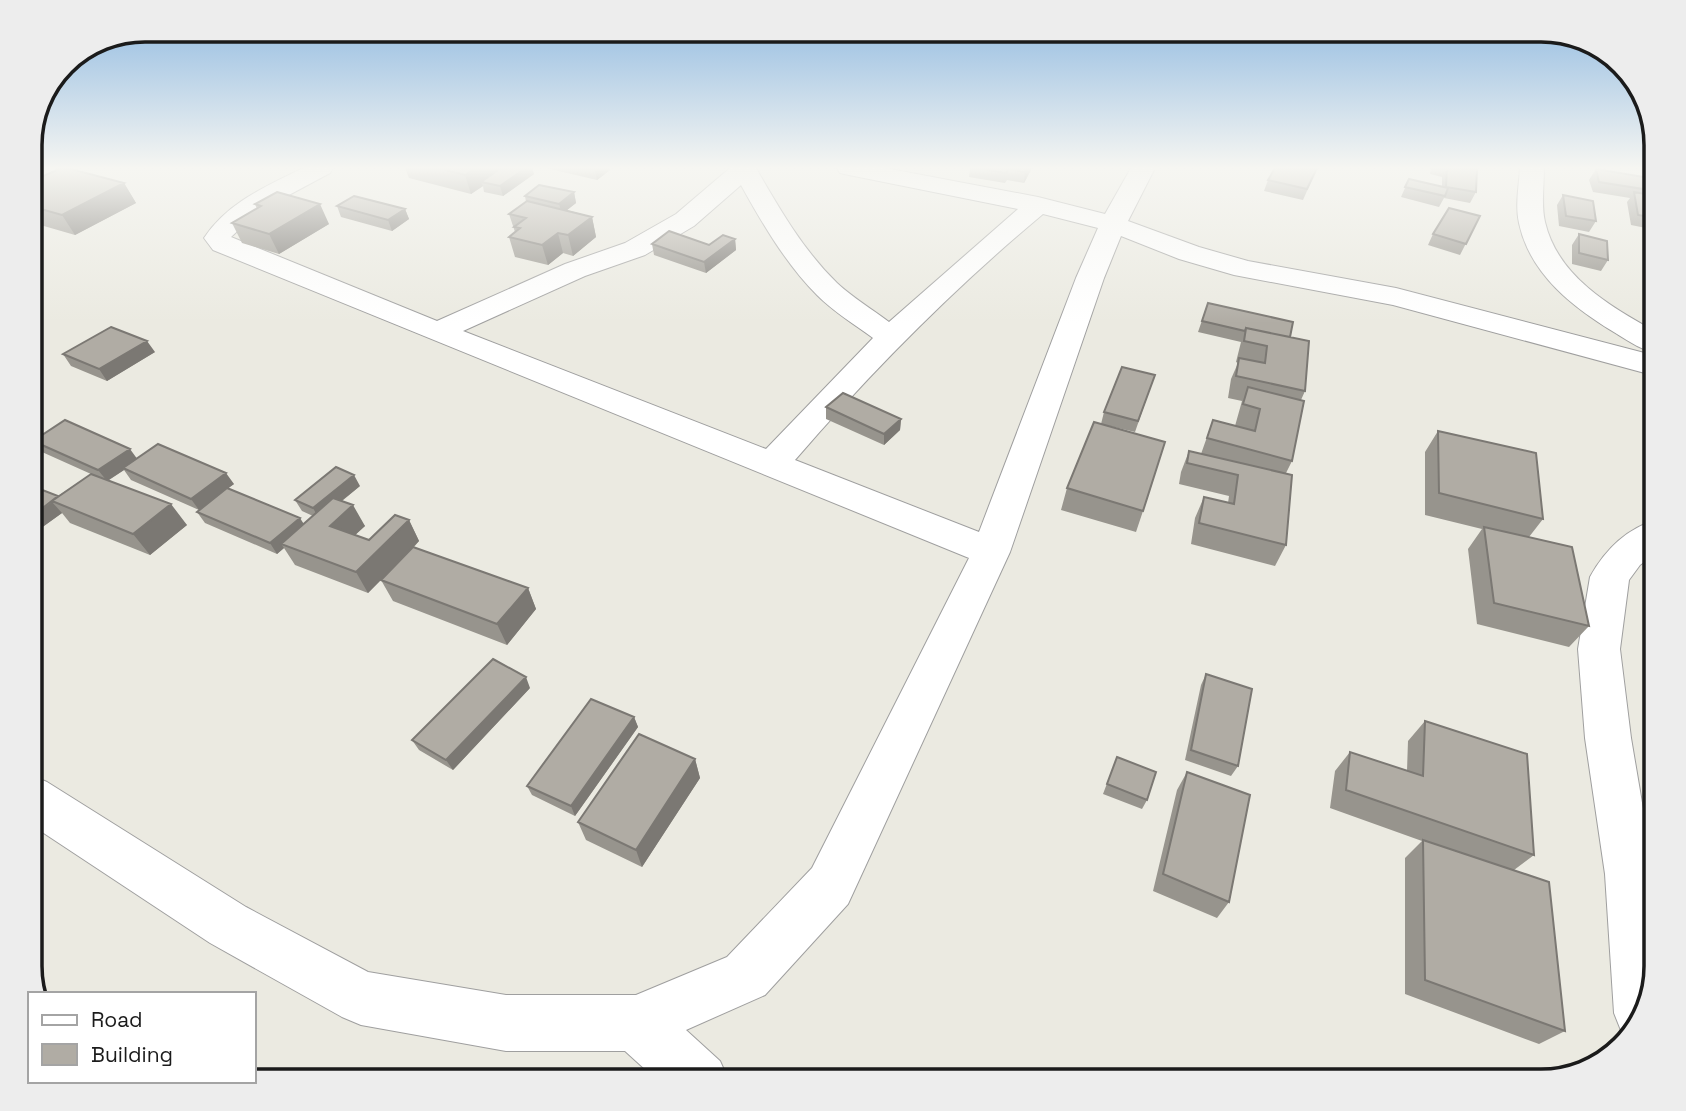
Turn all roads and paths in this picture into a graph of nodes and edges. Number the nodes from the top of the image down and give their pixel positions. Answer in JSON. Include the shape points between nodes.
{"nodes":[{"id":1,"x":231,"y":220,"type":"edge"},
{"id":2,"x":685,"y":220,"type":"edge"},
{"id":3,"x":773,"y":220,"type":"edge"},
{"id":4,"x":1020,"y":220,"type":"edge"},
{"id":5,"x":1097,"y":220,"type":"edge"},
{"id":6,"x":1115,"y":220,"type":"edge"},
{"id":7,"x":1532,"y":220,"type":"edge"},
{"id":8,"x":1113,"y":224,"type":"junction"},
{"id":9,"x":437,"y":332,"type":"junction"},
{"id":10,"x":890,"y":337,"type":"junction"},
{"id":11,"x":1644,"y":337,"type":"edge"},
{"id":12,"x":1644,"y":363,"type":"edge"},
{"id":13,"x":772,"y":464,"type":"junction"},
{"id":14,"x":1644,"y":542,"type":"edge"},
{"id":15,"x":991,"y":552,"type":"junction"},
{"id":16,"x":42,"y":805,"type":"edge"},
{"id":17,"x":1643,"y":884,"type":"edge"},
{"id":18,"x":1642,"y":985,"type":"edge"},
{"id":19,"x":636,"y":1023,"type":"junction"},
{"id":20,"x":686,"y":1069,"type":"edge"}],
"edges":[{"from":1,"to":9,"type":"street","via":[[217,238],[223,244]]},
{"from":2,"to":9,"type":"street","via":[[635,249],[575,270]]},
{"from":3,"to":10,"type":"street","via":[[828,289]]},
{"from":4,"to":10,"type":"street"},
{"from":5,"to":8,"type":"street"},
{"from":6,"to":8,"type":"street"},
{"from":7,"to":11,"type":"street","via":[[1544,252],[1565,284]]},
{"from":8,"to":12,"type":"street","via":[[1244,269],[1396,297]]},
{"from":8,"to":15,"type":"street"},
{"from":9,"to":13,"type":"street"},
{"from":10,"to":13,"type":"street"},
{"from":13,"to":15,"type":"street"},
{"from":14,"to":17,"type":"street","via":[[1626,555],[1610,577],[1599,649],[1608,738]]},
{"from":15,"to":19,"type":"street","via":[[830,886],[747,976]]},
{"from":16,"to":19,"type":"street","via":[[229,925],[362,998],[506,1023]]},
{"from":17,"to":18,"type":"street"},
{"from":19,"to":20,"type":"street"}]}
